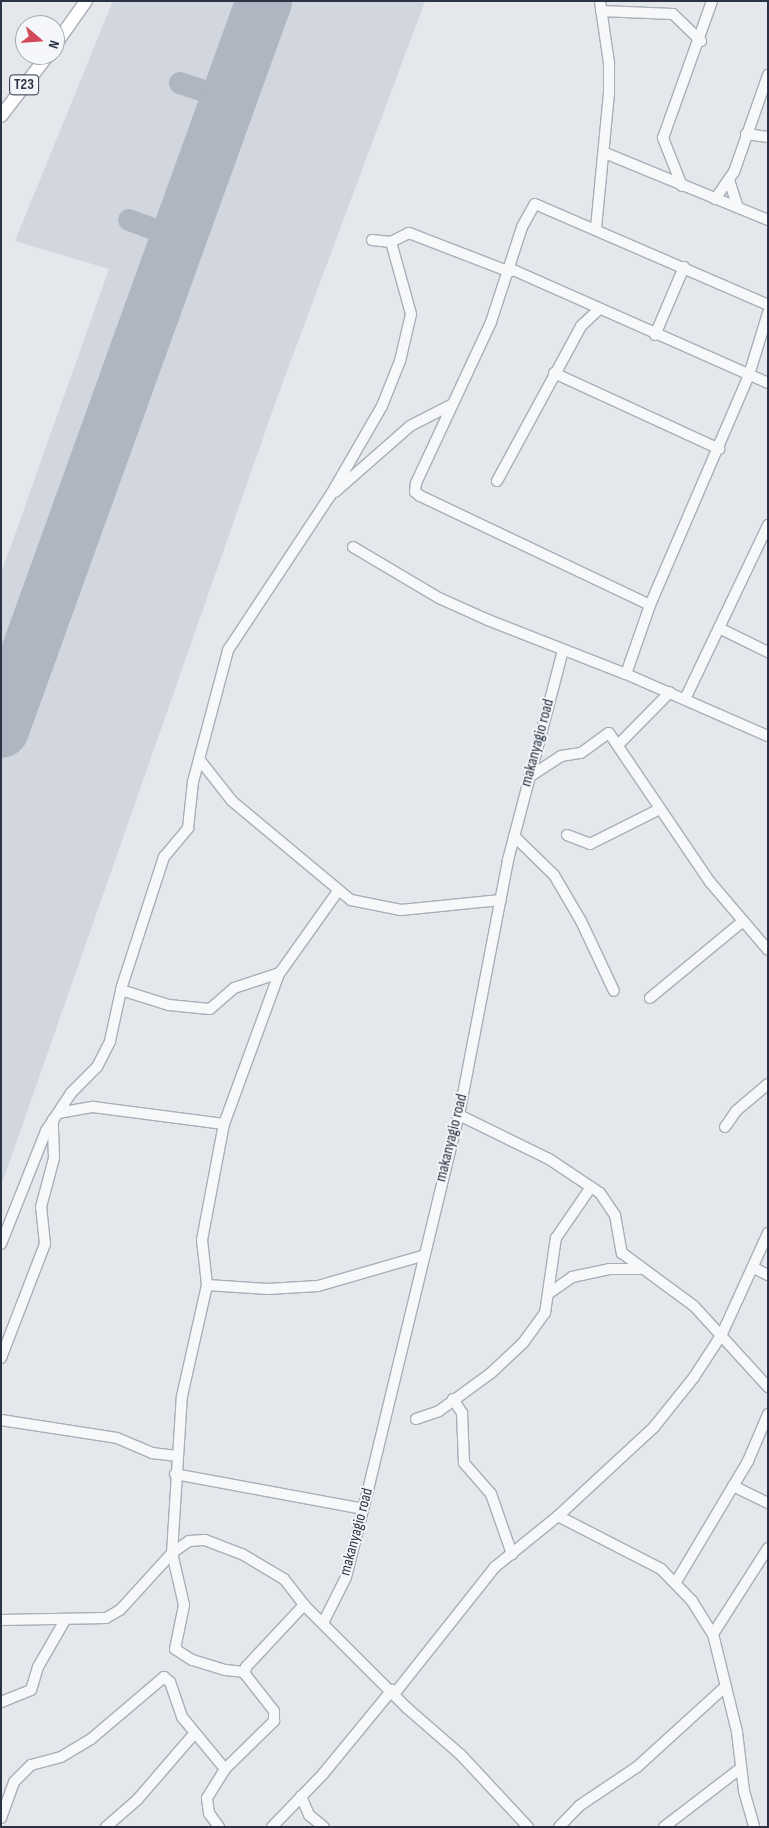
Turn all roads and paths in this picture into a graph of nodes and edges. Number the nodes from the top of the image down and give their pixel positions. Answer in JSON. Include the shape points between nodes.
{"nodes":[{"id":1,"x":86,"y":1,"type":"edge"},
{"id":2,"x":665,"y":1,"type":"edge"},
{"id":3,"x":712,"y":1,"type":"edge"},
{"id":4,"x":600,"y":6,"type":"edge"},
{"id":5,"x":665,"y":12,"type":"junction"},
{"id":6,"x":65,"y":31,"type":"edge"},
{"id":7,"x":700,"y":41,"type":"junction"},
{"id":8,"x":40,"y":65,"type":"edge"},
{"id":9,"x":768,"y":75,"type":"edge"},
{"id":10,"x":1,"y":116,"type":"edge"},
{"id":11,"x":746,"y":134,"type":"junction"},
{"id":12,"x":768,"y":137,"type":"edge"},
{"id":13,"x":605,"y":153,"type":"junction"},
{"id":14,"x":729,"y":180,"type":"junction"},
{"id":15,"x":682,"y":186,"type":"junction"},
{"id":16,"x":715,"y":199,"type":"junction"},
{"id":17,"x":738,"y":208,"type":"junction"},
{"id":18,"x":767,"y":221,"type":"edge"},
{"id":19,"x":596,"y":228,"type":"junction"},
{"id":20,"x":372,"y":240,"type":"dead end"},
{"id":21,"x":391,"y":242,"type":"junction"},
{"id":22,"x":684,"y":267,"type":"junction"},
{"id":23,"x":510,"y":270,"type":"junction"},
{"id":24,"x":768,"y":305,"type":"edge"},
{"id":25,"x":598,"y":310,"type":"junction"},
{"id":26,"x":768,"y":313,"type":"edge"},
{"id":27,"x":766,"y":326,"type":"edge"},
{"id":28,"x":655,"y":335,"type":"junction"},
{"id":29,"x":554,"y":374,"type":"junction"},
{"id":30,"x":749,"y":375,"type":"junction"},
{"id":31,"x":768,"y":383,"type":"edge"},
{"id":32,"x":451,"y":405,"type":"junction"},
{"id":33,"x":719,"y":449,"type":"junction"},
{"id":34,"x":497,"y":481,"type":"dead end"},
{"id":35,"x":330,"y":496,"type":"junction"},
{"id":36,"x":768,"y":525,"type":"edge"},
{"id":37,"x":354,"y":547,"type":"dead end"},
{"id":38,"x":650,"y":605,"type":"junction"},
{"id":39,"x":719,"y":628,"type":"junction"},
{"id":40,"x":563,"y":651,"type":"junction"},
{"id":41,"x":768,"y":652,"type":"edge"},
{"id":42,"x":626,"y":674,"type":"junction"},
{"id":43,"x":670,"y":692,"type":"junction"},
{"id":44,"x":685,"y":699,"type":"junction"},
{"id":45,"x":768,"y":736,"type":"edge"},
{"id":46,"x":618,"y":745,"type":"junction"},
{"id":47,"x":199,"y":760,"type":"junction"},
{"id":48,"x":529,"y":777,"type":"junction"},
{"id":49,"x":660,"y":809,"type":"junction"},
{"id":50,"x":567,"y":835,"type":"dead end"},
{"id":51,"x":514,"y":836,"type":"junction"},
{"id":52,"x":338,"y":891,"type":"junction"},
{"id":53,"x":501,"y":900,"type":"junction"},
{"id":54,"x":742,"y":922,"type":"junction"},
{"id":55,"x":768,"y":950,"type":"edge"},
{"id":56,"x":280,"y":973,"type":"junction"},
{"id":57,"x":121,"y":990,"type":"junction"},
{"id":58,"x":614,"y":991,"type":"dead end"},
{"id":59,"x":650,"y":998,"type":"dead end"},
{"id":60,"x":768,"y":1084,"type":"edge"},
{"id":61,"x":459,"y":1115,"type":"junction"},
{"id":62,"x":55,"y":1116,"type":"junction"},
{"id":63,"x":224,"y":1124,"type":"junction"},
{"id":64,"x":725,"y":1127,"type":"dead end"},
{"id":65,"x":591,"y":1187,"type":"junction"},
{"id":66,"x":768,"y":1233,"type":"edge"},
{"id":67,"x":1,"y":1244,"type":"edge"},
{"id":68,"x":422,"y":1256,"type":"junction"},
{"id":69,"x":754,"y":1268,"type":"junction"},
{"id":70,"x":640,"y":1269,"type":"junction"},
{"id":71,"x":768,"y":1275,"type":"edge"},
{"id":72,"x":207,"y":1285,"type":"junction"},
{"id":73,"x":548,"y":1294,"type":"junction"},
{"id":74,"x":722,"y":1334,"type":"junction"},
{"id":75,"x":1,"y":1358,"type":"edge"},
{"id":76,"x":768,"y":1387,"type":"edge"},
{"id":77,"x":453,"y":1399,"type":"junction"},
{"id":78,"x":768,"y":1414,"type":"edge"},
{"id":79,"x":416,"y":1418,"type":"dead end"},
{"id":80,"x":1,"y":1420,"type":"edge"},
{"id":81,"x":177,"y":1456,"type":"junction"},
{"id":82,"x":175,"y":1474,"type":"junction"},
{"id":83,"x":733,"y":1486,"type":"junction"},
{"id":84,"x":768,"y":1503,"type":"edge"},
{"id":85,"x":363,"y":1509,"type":"junction"},
{"id":86,"x":558,"y":1516,"type":"junction"},
{"id":87,"x":768,"y":1548,"type":"edge"},
{"id":88,"x":172,"y":1553,"type":"junction"},
{"id":89,"x":512,"y":1554,"type":"junction"},
{"id":90,"x":676,"y":1582,"type":"junction"},
{"id":91,"x":304,"y":1605,"type":"junction"},
{"id":92,"x":1,"y":1620,"type":"edge"},
{"id":93,"x":65,"y":1620,"type":"junction"},
{"id":94,"x":324,"y":1621,"type":"junction"},
{"id":95,"x":714,"y":1634,"type":"junction"},
{"id":96,"x":244,"y":1672,"type":"junction"},
{"id":97,"x":726,"y":1687,"type":"junction"},
{"id":98,"x":393,"y":1691,"type":"junction"},
{"id":99,"x":1,"y":1702,"type":"edge"},
{"id":100,"x":194,"y":1734,"type":"junction"},
{"id":101,"x":225,"y":1768,"type":"junction"},
{"id":102,"x":741,"y":1768,"type":"junction"},
{"id":103,"x":301,"y":1796,"type":"junction"},
{"id":104,"x":1,"y":1818,"type":"edge"},
{"id":105,"x":106,"y":1827,"type":"edge"},
{"id":106,"x":219,"y":1827,"type":"edge"},
{"id":107,"x":272,"y":1827,"type":"edge"},
{"id":108,"x":324,"y":1827,"type":"edge"},
{"id":109,"x":528,"y":1827,"type":"edge"},
{"id":110,"x":559,"y":1827,"type":"edge"},
{"id":111,"x":664,"y":1827,"type":"edge"},
{"id":112,"x":754,"y":1827,"type":"edge"}],
"edges":[{"from":1,"to":6,"type":"main road"},
{"from":2,"to":5,"type":"street"},
{"from":3,"to":7,"type":"street"},
{"from":4,"to":5,"type":"street"},
{"from":4,"to":13,"type":"street","via":[[609,63]]},
{"from":5,"to":7,"type":"street","via":[[685,22]]},
{"from":7,"to":15,"type":"street","via":[[663,138]]},
{"from":8,"to":10,"type":"main road","number":"T23"},
{"from":9,"to":11,"type":"street"},
{"from":11,"to":12,"type":"street"},
{"from":11,"to":14,"type":"street"},
{"from":13,"to":15,"type":"street"},
{"from":13,"to":19,"type":"street"},
{"from":14,"to":16,"type":"street"},
{"from":14,"to":17,"type":"street"},
{"from":15,"to":16,"type":"street"},
{"from":16,"to":17,"type":"street"},
{"from":17,"to":18,"type":"street"},
{"from":19,"to":22,"type":"street"},
{"from":19,"to":23,"type":"street","via":[[535,204],[522,227]]},
{"from":20,"to":21,"type":"street"},
{"from":21,"to":23,"type":"street","via":[[409,233]]},
{"from":21,"to":35,"type":"street","via":[[408,294],[408,336],[382,406]]},
{"from":22,"to":24,"type":"street"},
{"from":22,"to":28,"type":"street"},
{"from":23,"to":25,"type":"street"},
{"from":23,"to":32,"type":"street"},
{"from":25,"to":28,"type":"street"},
{"from":25,"to":29,"type":"street","via":[[581,326]]},
{"from":26,"to":27,"type":"street"},
{"from":27,"to":30,"type":"street"},
{"from":28,"to":30,"type":"street"},
{"from":29,"to":33,"type":"street"},
{"from":29,"to":34,"type":"street"},
{"from":30,"to":31,"type":"street"},
{"from":30,"to":33,"type":"street"},
{"from":32,"to":35,"type":"street","via":[[410,426]]},
{"from":32,"to":38,"type":"street","via":[[415,492]]},
{"from":33,"to":38,"type":"street"},
{"from":35,"to":47,"type":"street","via":[[228,650]]},
{"from":36,"to":39,"type":"street"},
{"from":37,"to":40,"type":"street","via":[[439,598]]},
{"from":38,"to":42,"type":"street"},
{"from":39,"to":41,"type":"street"},
{"from":39,"to":44,"type":"street"},
{"from":40,"to":42,"type":"street"},
{"from":40,"to":48,"type":"street","name":"makanyagio road"},
{"from":42,"to":43,"type":"street"},
{"from":43,"to":44,"type":"street"},
{"from":43,"to":46,"type":"street"},
{"from":44,"to":45,"type":"street"},
{"from":46,"to":48,"type":"street","via":[[604,733],[581,753],[561,756]]},
{"from":46,"to":49,"type":"street"},
{"from":47,"to":52,"type":"street","via":[[232,801]]},
{"from":47,"to":57,"type":"street","via":[[188,828],[166,852]]},
{"from":48,"to":51,"type":"street","name":"makanyagio road"},
{"from":49,"to":50,"type":"street","via":[[590,844]]},
{"from":49,"to":54,"type":"street"},
{"from":51,"to":53,"type":"street","name":"makanyagio road"},
{"from":51,"to":58,"type":"street","via":[[554,875],[581,920]]},
{"from":52,"to":53,"type":"street","via":[[364,904],[401,910]]},
{"from":52,"to":56,"type":"street"},
{"from":53,"to":61,"type":"street","name":"makanyagio road"},
{"from":54,"to":55,"type":"street"},
{"from":54,"to":59,"type":"street"},
{"from":56,"to":57,"type":"street","via":[[234,988],[210,1009],[169,1005]]},
{"from":56,"to":63,"type":"street"},
{"from":57,"to":62,"type":"street","via":[[106,1050]]},
{"from":60,"to":64,"type":"street","via":[[736,1111]]},
{"from":61,"to":65,"type":"street","via":[[549,1159]]},
{"from":61,"to":68,"type":"street","name":"makanyagio road"},
{"from":62,"to":63,"type":"street","via":[[93,1107]]},
{"from":62,"to":67,"type":"street"},
{"from":62,"to":75,"type":"street","via":[[54,1158],[41,1208],[45,1244]]},
{"from":63,"to":72,"type":"street","via":[[202,1240]]},
{"from":65,"to":70,"type":"street","via":[[615,1215],[622,1253]]},
{"from":65,"to":73,"type":"street","via":[[556,1238]]},
{"from":66,"to":69,"type":"street"},
{"from":68,"to":72,"type":"street","via":[[318,1286],[268,1289]]},
{"from":68,"to":85,"type":"street","name":"makanyagio road"},
{"from":69,"to":71,"type":"street"},
{"from":69,"to":74,"type":"street"},
{"from":70,"to":73,"type":"street","via":[[609,1269],[572,1277]]},
{"from":70,"to":74,"type":"street","via":[[687,1300]]},
{"from":72,"to":81,"type":"street","via":[[182,1396]]},
{"from":73,"to":77,"type":"street","via":[[545,1313],[523,1343],[491,1373]]},
{"from":74,"to":76,"type":"street"},
{"from":74,"to":86,"type":"street","via":[[712,1354],[654,1427]]},
{"from":77,"to":79,"type":"street","via":[[439,1411]]},
{"from":77,"to":89,"type":"street","via":[[463,1421],[464,1463],[491,1494]]},
{"from":78,"to":83,"type":"street"},
{"from":80,"to":81,"type":"street","via":[[117,1438],[152,1453]]},
{"from":81,"to":82,"type":"street"},
{"from":82,"to":85,"type":"street"},
{"from":82,"to":88,"type":"street"},
{"from":83,"to":84,"type":"street"},
{"from":83,"to":90,"type":"street"},
{"from":85,"to":94,"type":"street","name":"makanyagio road","via":[[346,1577]]},
{"from":86,"to":89,"type":"street"},
{"from":86,"to":90,"type":"street","via":[[661,1570]]},
{"from":87,"to":95,"type":"street"},
{"from":88,"to":91,"type":"street","via":[[196,1539],[242,1554],[274,1571]]},
{"from":88,"to":93,"type":"street","via":[[120,1610],[95,1621]]},
{"from":88,"to":96,"type":"street","via":[[184,1594],[175,1650],[192,1660]]},
{"from":89,"to":98,"type":"street","via":[[462,1605]]},
{"from":90,"to":95,"type":"street"},
{"from":91,"to":94,"type":"street"},
{"from":91,"to":96,"type":"street"},
{"from":92,"to":93,"type":"street"},
{"from":93,"to":99,"type":"street","via":[[38,1667],[31,1690]]},
{"from":94,"to":98,"type":"street"},
{"from":95,"to":97,"type":"street"},
{"from":96,"to":101,"type":"street","via":[[268,1700],[274,1721]]},
{"from":97,"to":102,"type":"street"},
{"from":97,"to":110,"type":"street","via":[[637,1767],[579,1806]]},
{"from":98,"to":103,"type":"street"},
{"from":98,"to":109,"type":"street","via":[[460,1754]]},
{"from":100,"to":101,"type":"street"},
{"from":100,"to":104,"type":"street","via":[[177,1706],[170,1682],[162,1678],[91,1739],[61,1757],[31,1765],[14,1782]]},
{"from":100,"to":105,"type":"street","via":[[137,1800]]},
{"from":101,"to":106,"type":"street","via":[[207,1798],[209,1812]]},
{"from":102,"to":111,"type":"street"},
{"from":102,"to":112,"type":"street"},
{"from":103,"to":107,"type":"street"},
{"from":103,"to":108,"type":"street","via":[[309,1815]]}]}
